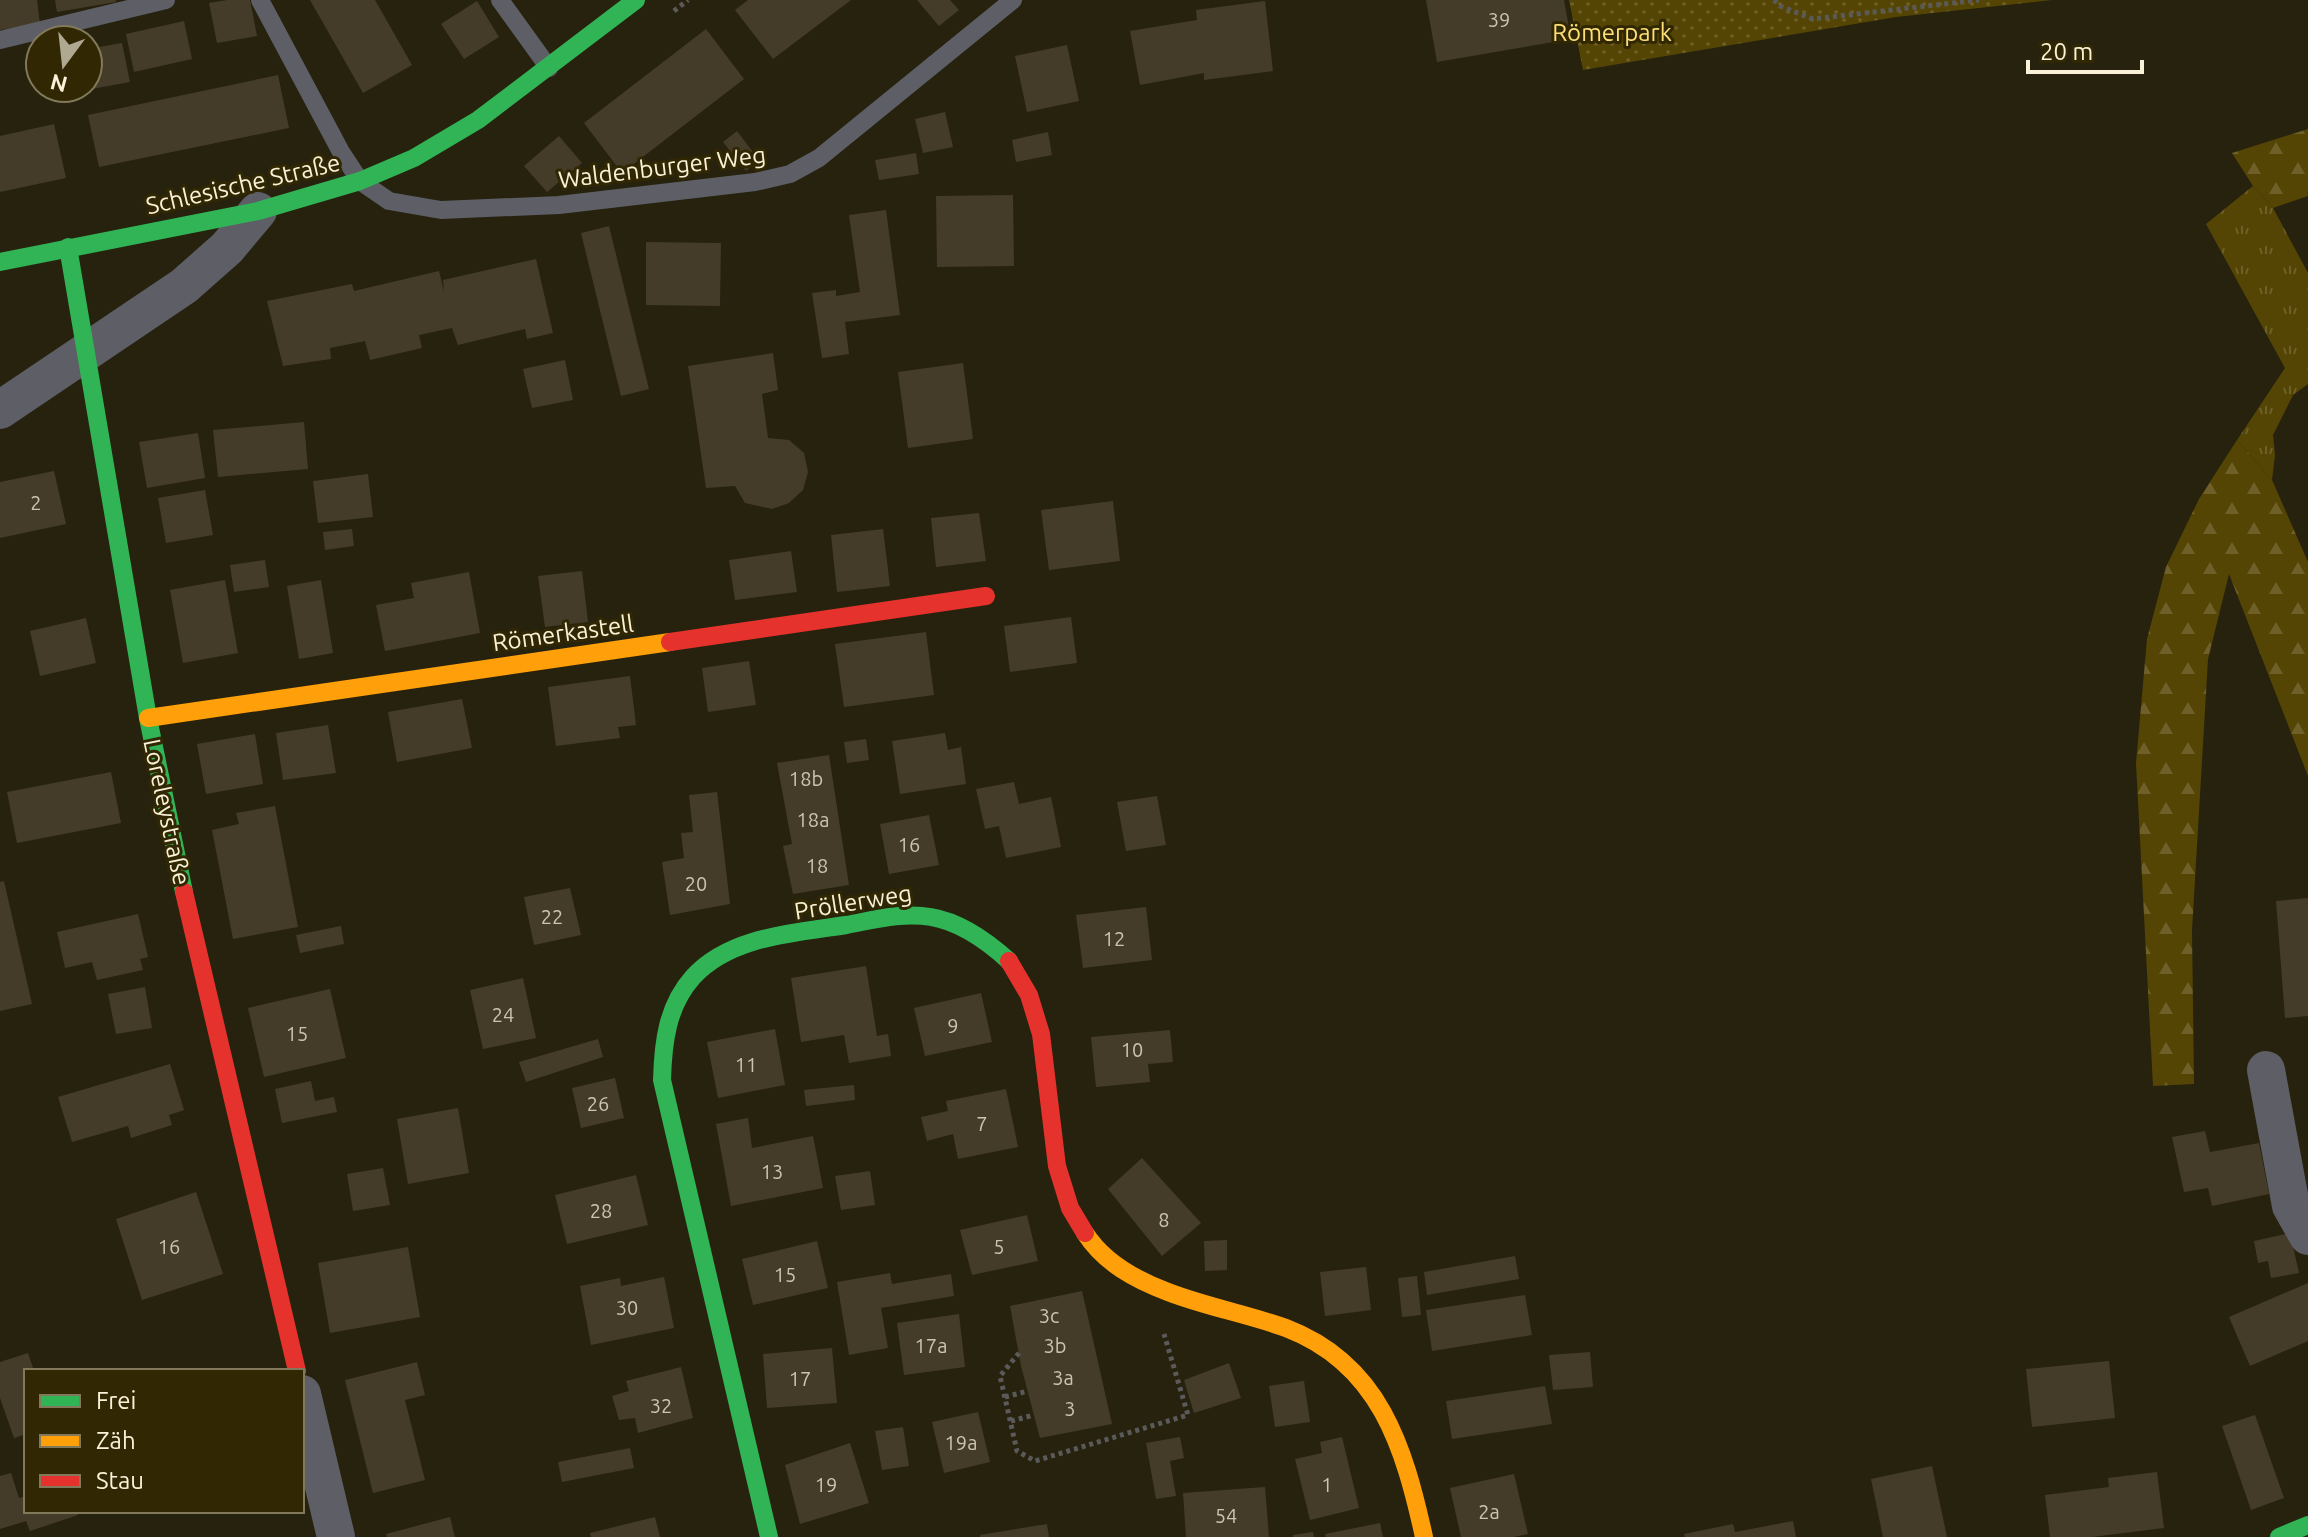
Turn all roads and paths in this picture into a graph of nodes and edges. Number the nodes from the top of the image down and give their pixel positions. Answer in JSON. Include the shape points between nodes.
{"nodes":[{"id":1,"x":166,"y":0,"type":"edge"},
{"id":2,"x":260,"y":0,"type":"edge"},
{"id":3,"x":500,"y":0,"type":"edge"},
{"id":4,"x":636,"y":0,"type":"edge"},
{"id":5,"x":1013,"y":0,"type":"edge"},
{"id":6,"x":1774,"y":0,"type":"edge"},
{"id":7,"x":1979,"y":0,"type":"edge"},
{"id":8,"x":0,"y":40,"type":"edge"},
{"id":9,"x":549,"y":68,"type":"junction"},
{"id":10,"x":360,"y":181,"type":"junction"},
{"id":11,"x":258,"y":211,"type":"junction"},
{"id":12,"x":68,"y":247,"type":"junction"},
{"id":13,"x":0,"y":262,"type":"edge"},
{"id":14,"x":87,"y":352,"type":"junction"},
{"id":15,"x":0,"y":410,"type":"edge"},
{"id":16,"x":986,"y":596,"type":"dead end"},
{"id":17,"x":148,"y":718,"type":"junction"},
{"id":18,"x":2266,"y":1070,"type":"dead end"},
{"id":19,"x":2308,"y":1236,"type":"edge"},
{"id":20,"x":1148,"y":1284,"type":"junction"},
{"id":21,"x":1019,"y":1353,"type":"dead end"},
{"id":22,"x":297,"y":1369,"type":"edge"},
{"id":23,"x":1028,"y":1391,"type":"dead end"},
{"id":24,"x":1005,"y":1397,"type":"junction"},
{"id":25,"x":304,"y":1402,"type":"edge"},
{"id":26,"x":1034,"y":1415,"type":"dead end"},
{"id":27,"x":1011,"y":1421,"type":"junction"},
{"id":28,"x":2308,"y":1525,"type":"edge"},
{"id":29,"x":336,"y":1537,"type":"edge"},
{"id":30,"x":769,"y":1537,"type":"edge"},
{"id":31,"x":1424,"y":1537,"type":"edge"},
{"id":32,"x":2279,"y":1537,"type":"edge"}],
"edges":[{"from":1,"to":8,"type":"lane"},
{"from":2,"to":10,"type":"lane"},
{"from":3,"to":9,"type":"lane"},
{"from":4,"to":9,"type":"street","name":"Schlesische Straße"},
{"from":5,"to":10,"type":"lane","name":"Waldenburger Weg","via":[[819,158],[790,174],[559,205],[441,210],[389,201]]},
{"from":6,"to":7,"type":"path","via":[[1813,19]]},
{"from":9,"to":10,"type":"street","name":"Schlesische Straße","via":[[478,120],[414,158]]},
{"from":10,"to":11,"type":"street","name":"Schlesische Straße"},
{"from":11,"to":12,"type":"street","name":"Schlesische Straße"},
{"from":11,"to":14,"type":"street","via":[[184,286]]},
{"from":12,"to":13,"type":"street","name":"Schlesische Straße"},
{"from":12,"to":14,"type":"street","name":"Loreleystraße"},
{"from":14,"to":15,"type":"street"},
{"from":14,"to":17,"type":"street","name":"Loreleystraße"},
{"from":16,"to":17,"type":"street","name":"Römerkastell"},
{"from":17,"to":22,"type":"street","name":"Loreleystraße"},
{"from":18,"to":19,"type":"street","via":[[2291,1206]]},
{"from":20,"to":27,"type":"path","via":[[1188,1415],[1035,1461],[1017,1451]]},
{"from":20,"to":30,"type":"street","name":"Pröllerweg","via":[[1095,1247],[1071,1213],[1056,1171],[1039,1018],[1028,986],[1009,959],[984,939],[930,915],[897,915],[743,945],[707,962],[684,986],[670,1015],[662,1046],[662,1080]]},
{"from":20,"to":31,"type":"street","name":"Pröllerweg","via":[[1283,1327],[1330,1349],[1368,1384],[1394,1428]]},
{"from":21,"to":24,"type":"path","via":[[1000,1376]]},
{"from":23,"to":24,"type":"path"},
{"from":24,"to":27,"type":"path"},
{"from":25,"to":29,"type":"street"},
{"from":26,"to":27,"type":"path"},
{"from":28,"to":32,"type":"street"}]}
